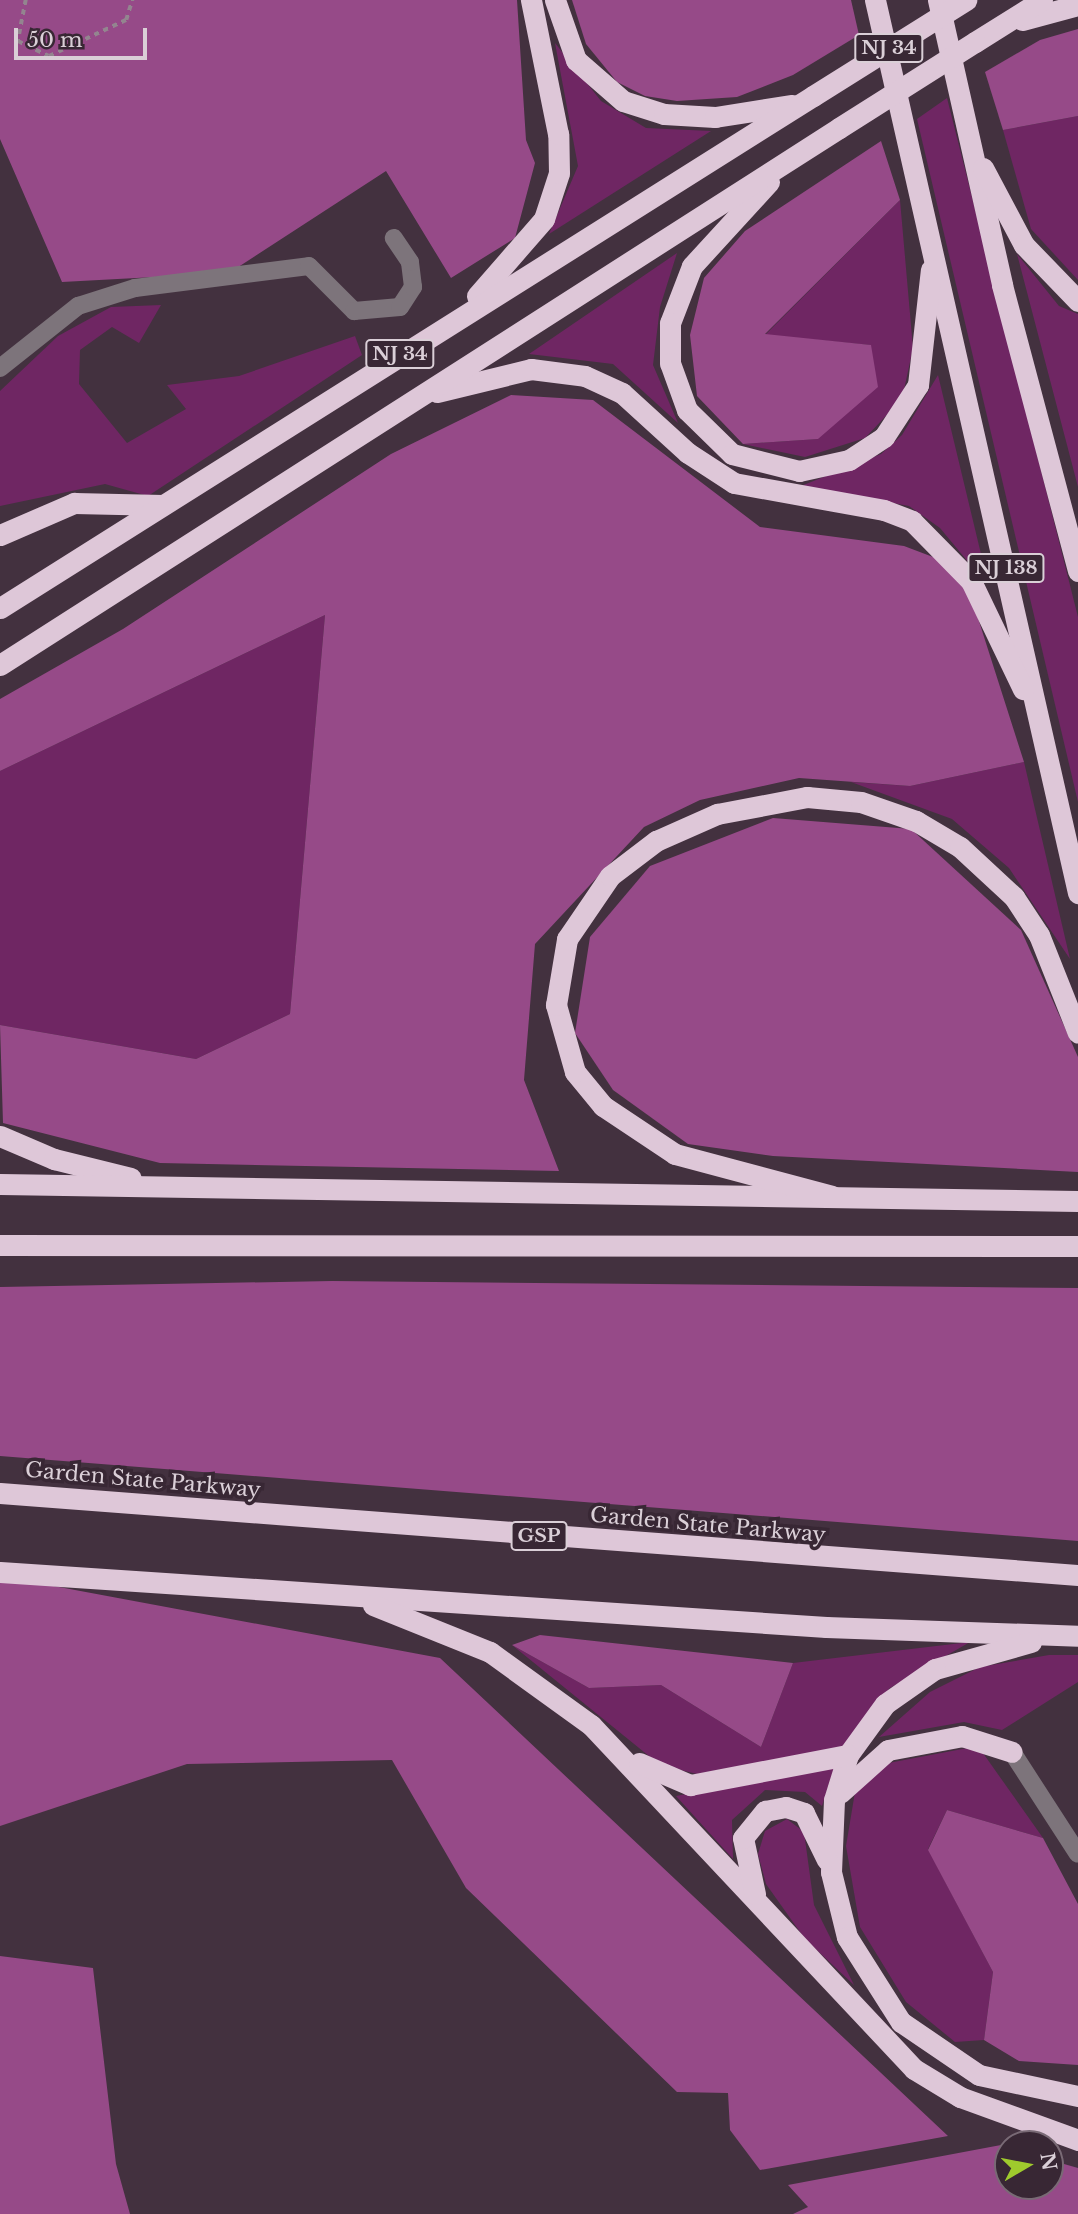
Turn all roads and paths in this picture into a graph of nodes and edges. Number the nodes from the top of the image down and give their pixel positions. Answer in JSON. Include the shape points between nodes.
{"nodes":[{"id":1,"x":26,"y":0,"type":"edge"},
{"id":2,"x":132,"y":0,"type":"edge"},
{"id":3,"x":531,"y":0,"type":"edge"},
{"id":4,"x":555,"y":0,"type":"edge"},
{"id":5,"x":938,"y":0,"type":"edge"},
{"id":6,"x":966,"y":0,"type":"edge"},
{"id":7,"x":1042,"y":0,"type":"edge"},
{"id":8,"x":878,"y":3,"type":"edge"},
{"id":9,"x":1078,"y":5,"type":"edge"},
{"id":10,"x":1003,"y":24,"type":"junction"},
{"id":11,"x":807,"y":99,"type":"junction"},
{"id":12,"x":969,"y":139,"type":"junction"},
{"id":13,"x":799,"y":154,"type":"junction"},
{"id":14,"x":394,"y":237,"type":"dead end"},
{"id":15,"x":933,"y":243,"type":"junction"},
{"id":16,"x":1078,"y":301,"type":"edge"},
{"id":17,"x":451,"y":320,"type":"junction"},
{"id":18,"x":0,"y":368,"type":"edge"},
{"id":19,"x":421,"y":395,"type":"junction"},
{"id":20,"x":163,"y":505,"type":"junction"},
{"id":21,"x":0,"y":535,"type":"edge"},
{"id":22,"x":1078,"y":571,"type":"edge"},
{"id":23,"x":0,"y":608,"type":"edge"},
{"id":24,"x":50,"y":634,"type":"junction"},
{"id":25,"x":0,"y":665,"type":"edge"},
{"id":26,"x":0,"y":673,"type":"edge"},
{"id":27,"x":1042,"y":732,"type":"junction"},
{"id":28,"x":1078,"y":893,"type":"edge"},
{"id":29,"x":1078,"y":1032,"type":"edge"},
{"id":30,"x":0,"y":1136,"type":"edge"},
{"id":31,"x":0,"y":1184,"type":"edge"},
{"id":32,"x":160,"y":1186,"type":"junction"},
{"id":33,"x":832,"y":1196,"type":"junction"},
{"id":34,"x":1078,"y":1201,"type":"edge"},
{"id":35,"x":0,"y":1245,"type":"edge"},
{"id":36,"x":1078,"y":1246,"type":"edge"},
{"id":37,"x":0,"y":1493,"type":"edge"},
{"id":38,"x":0,"y":1572,"type":"edge"},
{"id":39,"x":1078,"y":1575,"type":"edge"},
{"id":40,"x":348,"y":1597,"type":"junction"},
{"id":41,"x":1054,"y":1636,"type":"junction"},
{"id":42,"x":1078,"y":1636,"type":"edge"},
{"id":43,"x":619,"y":1751,"type":"junction"},
{"id":44,"x":1012,"y":1752,"type":"joint"},
{"id":45,"x":848,"y":1755,"type":"junction"},
{"id":46,"x":834,"y":1800,"type":"junction"},
{"id":47,"x":1078,"y":1854,"type":"edge"},
{"id":48,"x":831,"y":1872,"type":"junction"},
{"id":49,"x":762,"y":1909,"type":"junction"},
{"id":50,"x":1078,"y":2096,"type":"edge"},
{"id":51,"x":1078,"y":2140,"type":"edge"}],
"edges":[{"from":1,"to":2,"type":"path","via":[[18,41],[49,56],[126,20]]},
{"from":3,"to":17,"type":"highway","via":[[560,147],[555,189],[516,258]]},
{"from":4,"to":11,"type":"highway","via":[[576,60],[599,85],[637,107],[715,117]]},
{"from":5,"to":12,"type":"highway","number":"NJ 138"},
{"from":6,"to":11,"type":"highway","number":"NJ 34","bridge":true},
{"from":7,"to":10,"type":"highway","number":"NJ 34"},
{"from":8,"to":15,"type":"highway","number":"NJ 138"},
{"from":9,"to":10,"type":"highway"},
{"from":10,"to":13,"type":"highway","number":"NJ 34","bridge":true},
{"from":11,"to":17,"type":"highway","number":"NJ 34"},
{"from":12,"to":16,"type":"highway","via":[[1024,245]]},
{"from":12,"to":22,"type":"highway","number":"NJ 138"},
{"from":13,"to":15,"type":"highway","via":[[705,248],[675,302],[670,363],[687,410],[719,445],[755,464],[799,471],[849,460],[884,437],[908,406],[924,363]]},
{"from":13,"to":19,"type":"highway","number":"NJ 34"},
{"from":14,"to":18,"type":"street","via":[[410,261],[412,287],[400,307],[354,311],[309,266],[135,288],[78,306]]},
{"from":15,"to":27,"type":"highway","number":"NJ 138"},
{"from":17,"to":20,"type":"highway","number":"NJ 34"},
{"from":19,"to":24,"type":"highway","number":"NJ 34"},
{"from":19,"to":27,"type":"highway","via":[[531,369],[585,376],[622,393],[688,453],[734,483],[884,510],[912,521],[971,581]]},
{"from":20,"to":21,"type":"highway","via":[[74,503]]},
{"from":20,"to":23,"type":"highway","number":"NJ 34"},
{"from":24,"to":25,"type":"highway","number":"NJ 34"},
{"from":24,"to":26,"type":"highway"},
{"from":27,"to":28,"type":"highway","number":"NJ 138"},
{"from":29,"to":33,"type":"highway","via":[[1039,935],[1014,898],[960,847],[916,821],[861,802],[807,797],[717,814],[656,841],[602,886],[567,939],[556,1005],[575,1072],[603,1107],[675,1154]]},
{"from":30,"to":32,"type":"highway","via":[[54,1159]]},
{"from":31,"to":32,"type":"highway"},
{"from":32,"to":33,"type":"highway"},
{"from":33,"to":34,"type":"highway"},
{"from":35,"to":36,"type":"highway"},
{"from":37,"to":39,"type":"highway","name":"Garden State Parkway","number":"GSP"},
{"from":38,"to":40,"type":"highway"},
{"from":40,"to":41,"type":"highway"},
{"from":40,"to":43,"type":"highway","via":[[490,1652]]},
{"from":41,"to":42,"type":"highway"},
{"from":41,"to":45,"type":"highway","via":[[934,1669],[885,1704]]},
{"from":43,"to":45,"type":"highway","via":[[664,1778],[690,1785]]},
{"from":43,"to":49,"type":"highway"},
{"from":44,"to":46,"type":"highway","via":[[962,1736],[888,1750]]},
{"from":44,"to":47,"type":"street"},
{"from":45,"to":46,"type":"highway"},
{"from":46,"to":48,"type":"highway"},
{"from":48,"to":49,"type":"highway","via":[[804,1813],[786,1807],[765,1811],[743,1838],[746,1874]]},
{"from":48,"to":50,"type":"highway","via":[[847,1937],[901,2022],[979,2076]]},
{"from":49,"to":51,"type":"highway","via":[[914,2069],[960,2097]]}]}
